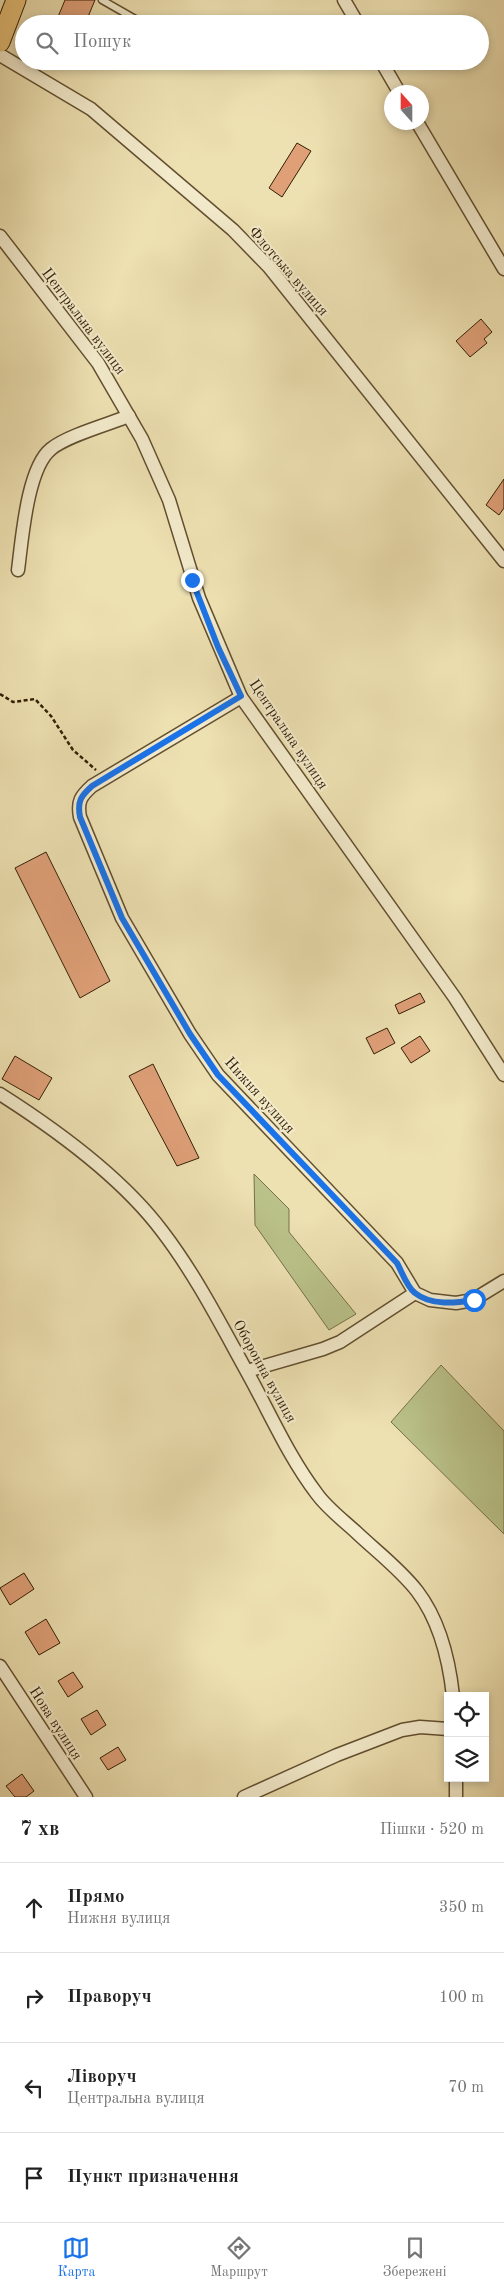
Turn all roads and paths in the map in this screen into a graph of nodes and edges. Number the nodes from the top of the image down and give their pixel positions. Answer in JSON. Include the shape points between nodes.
{"nodes":[{"id":1,"x":16,"y":0,"type":"edge"},
{"id":2,"x":102,"y":0,"type":"edge"},
{"id":3,"x":344,"y":0,"type":"edge"},
{"id":4,"x":128,"y":15,"type":"edge"},
{"id":5,"x":353,"y":15,"type":"edge"},
{"id":6,"x":0,"y":42,"type":"edge"},
{"id":7,"x":0,"y":55,"type":"edge"},
{"id":8,"x":15,"y":64,"type":"edge"},
{"id":9,"x":25,"y":70,"type":"edge"},
{"id":10,"x":386,"y":70,"type":"edge"},
{"id":11,"x":395,"y":85,"type":"edge"},
{"id":12,"x":422,"y":130,"type":"edge"},
{"id":13,"x":0,"y":236,"type":"edge"},
{"id":14,"x":504,"y":269,"type":"edge"},
{"id":15,"x":129,"y":416,"type":"junction"},
{"id":16,"x":504,"y":561,"type":"edge"},
{"id":17,"x":18,"y":570,"type":"dead end"},
{"id":18,"x":0,"y":694,"type":"edge"},
{"id":19,"x":241,"y":696,"type":"junction"},
{"id":20,"x":105,"y":778,"type":"junction"},
{"id":21,"x":503,"y":1070,"type":"edge"},
{"id":22,"x":0,"y":1094,"type":"edge"},
{"id":23,"x":504,"y":1282,"type":"edge"},
{"id":24,"x":414,"y":1293,"type":"junction"},
{"id":25,"x":247,"y":1372,"type":"junction"},
{"id":26,"x":0,"y":1666,"type":"edge"},
{"id":27,"x":452,"y":1692,"type":"edge"},
{"id":28,"x":444,"y":1729,"type":"edge"},
{"id":29,"x":456,"y":1782,"type":"edge"},
{"id":30,"x":86,"y":1797,"type":"edge"},
{"id":31,"x":244,"y":1797,"type":"edge"},
{"id":32,"x":456,"y":1797,"type":"edge"}],
"edges":[{"from":1,"to":6,"type":"main road"},
{"from":2,"to":4,"type":"lane"},
{"from":3,"to":5,"type":"street"},
{"from":7,"to":8,"type":"street","name":"Флотська вулиця"},
{"from":9,"to":16,"type":"street","name":"Флотська вулиця","via":[[91,109],[232,230],[269,267]]},
{"from":10,"to":11,"type":"street"},
{"from":12,"to":14,"type":"street"},
{"from":13,"to":15,"type":"street","name":"Центральна вулиця","via":[[98,363]]},
{"from":15,"to":17,"type":"street","via":[[60,443],[44,456],[25,514]]},
{"from":15,"to":19,"type":"street","name":"Центральна вулиця","via":[[163,485],[199,598]]},
{"from":18,"to":20,"type":"path","via":[[13,702],[35,699],[73,750]]},
{"from":19,"to":20,"type":"street"},
{"from":19,"to":21,"type":"street","name":"Центральна вулиця"},
{"from":20,"to":24,"type":"street","name":"Нижня вулиця","via":[[82,796],[78,805],[80,817],[122,918],[190,1034],[224,1081],[397,1263]]},
{"from":22,"to":25,"type":"street","name":"Оборонна вулиця","via":[[112,1177],[136,1200],[190,1270]]},
{"from":23,"to":24,"type":"street","via":[[474,1300],[456,1303],[430,1300]]},
{"from":24,"to":25,"type":"street","via":[[340,1342]]},
{"from":25,"to":27,"type":"street","name":"Оборонна вулиця","via":[[318,1496],[417,1591],[435,1623],[445,1650]]},
{"from":26,"to":30,"type":"street","name":"Нова вулиця"},
{"from":28,"to":31,"type":"street","via":[[402,1730],[337,1754]]},
{"from":29,"to":32,"type":"street"}]}
